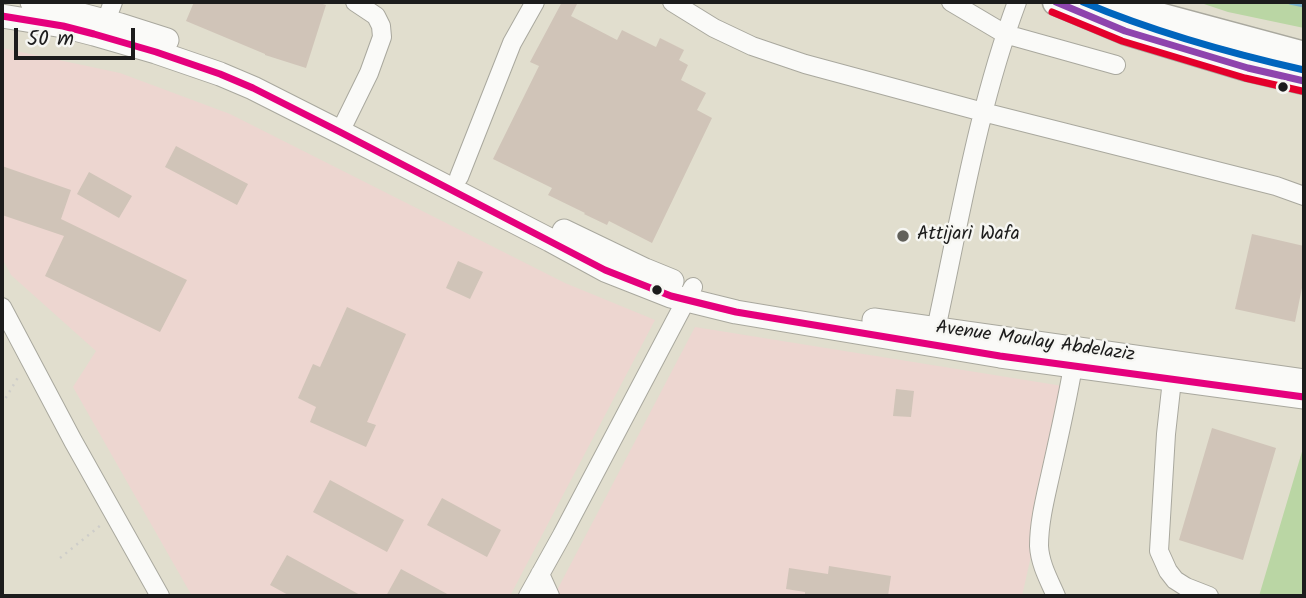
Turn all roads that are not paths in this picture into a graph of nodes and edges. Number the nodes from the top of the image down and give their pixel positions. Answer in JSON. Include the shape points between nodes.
{"nodes":[{"id":1,"x":32,"y":2,"type":"edge"},
{"id":2,"x":355,"y":2,"type":"edge"},
{"id":3,"x":535,"y":2,"type":"edge"},
{"id":4,"x":673,"y":2,"type":"edge"},
{"id":5,"x":951,"y":2,"type":"edge"},
{"id":6,"x":1017,"y":2,"type":"edge"},
{"id":7,"x":1056,"y":2,"type":"edge"},
{"id":8,"x":1111,"y":2,"type":"edge"},
{"id":9,"x":109,"y":11,"type":"edge"},
{"id":10,"x":2,"y":16,"type":"edge"},
{"id":11,"x":1005,"y":34,"type":"junction"},
{"id":12,"x":1304,"y":55,"type":"edge"},
{"id":13,"x":1116,"y":65,"type":"dead end"},
{"id":14,"x":1304,"y":81,"type":"edge"},
{"id":15,"x":983,"y":112,"type":"junction"},
{"id":16,"x":343,"y":126,"type":"junction"},
{"id":17,"x":432,"y":171,"type":"junction"},
{"id":18,"x":459,"y":177,"type":"junction"},
{"id":19,"x":1304,"y":196,"type":"edge"},
{"id":20,"x":690,"y":294,"type":"junction"},
{"id":21,"x":2,"y":307,"type":"edge"},
{"id":22,"x":936,"y":337,"type":"junction"},
{"id":23,"x":1073,"y":366,"type":"junction"},
{"id":24,"x":1172,"y":380,"type":"junction"},
{"id":25,"x":1304,"y":381,"type":"edge"},
{"id":26,"x":1304,"y":397,"type":"edge"},
{"id":27,"x":540,"y":574,"type":"junction"},
{"id":28,"x":160,"y":596,"type":"edge"},
{"id":29,"x":528,"y":596,"type":"edge"},
{"id":30,"x":550,"y":596,"type":"edge"},
{"id":31,"x":1056,"y":596,"type":"edge"},
{"id":32,"x":1209,"y":596,"type":"edge"}],
"edges":[{"from":1,"to":9,"type":"main road","name":"Avenue Moulay Abdelaziz"},
{"from":2,"to":16,"type":"street","via":[[376,16],[382,37]]},
{"from":3,"to":18,"type":"street","via":[[512,43]]},
{"from":4,"to":15,"type":"street","via":[[752,46]]},
{"from":5,"to":11,"type":"street"},
{"from":6,"to":11,"type":"street"},
{"from":7,"to":14,"type":"highway","via":[[1125,31]]},
{"from":8,"to":12,"type":"highway"},
{"from":9,"to":16,"type":"main road","name":"Avenue Moulay Abdelaziz","via":[[165,39],[244,69]]},
{"from":10,"to":16,"type":"main road","name":"Avenue Moulay Abdelaziz","via":[[64,26],[187,62]]},
{"from":11,"to":13,"type":"street"},
{"from":11,"to":15,"type":"street"},
{"from":15,"to":19,"type":"street"},
{"from":15,"to":22,"type":"street"},
{"from":16,"to":17,"type":"main road","name":"Avenue Moulay Abdelaziz"},
{"from":17,"to":18,"type":"main road","name":"Avenue Moulay Abdelaziz"},
{"from":17,"to":20,"type":"main road","name":"Avenue Moulay Abdelaziz","via":[[605,270],[638,284]]},
{"from":18,"to":20,"type":"main road","name":"Avenue Moulay Abdelaziz"},
{"from":20,"to":22,"type":"main road","name":"Avenue Moulay Abdelaziz","via":[[736,312],[790,314]]},
{"from":20,"to":27,"type":"street"},
{"from":21,"to":28,"type":"street"},
{"from":22,"to":23,"type":"main road","name":"Avenue Moulay Abdelaziz"},
{"from":22,"to":25,"type":"main road","name":"Avenue Moulay Abdelaziz"},
{"from":23,"to":24,"type":"main road","name":"Avenue Moulay Abdelaziz"},
{"from":23,"to":31,"type":"street","via":[[1040,529],[1041,559]]},
{"from":24,"to":26,"type":"main road","name":"Avenue Moulay Abdelaziz"},
{"from":24,"to":32,"type":"street","via":[[1159,551],[1175,580]]},
{"from":27,"to":29,"type":"street"},
{"from":27,"to":30,"type":"street"}]}
